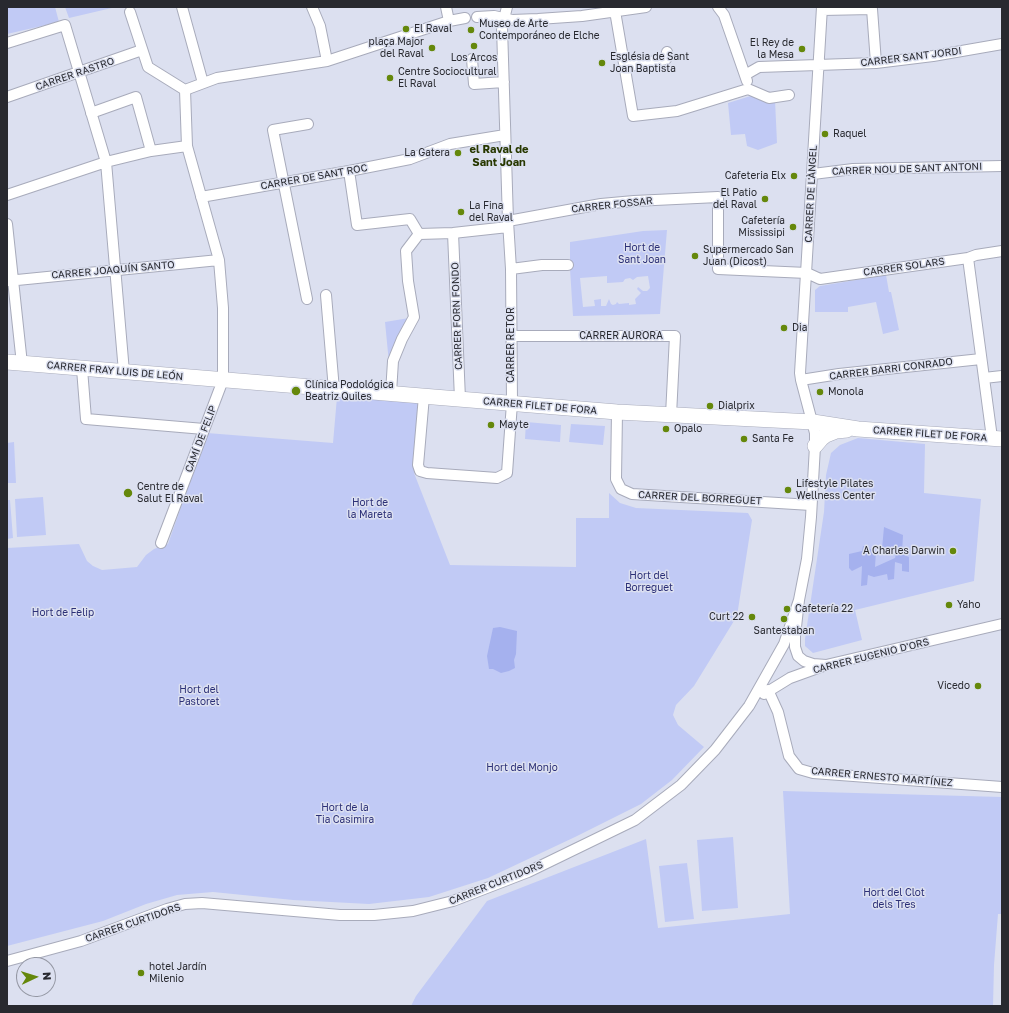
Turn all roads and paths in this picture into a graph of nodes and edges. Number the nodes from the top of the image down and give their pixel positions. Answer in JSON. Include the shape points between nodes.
{"nodes":[{"id":1,"x":182,"y":7,"type":"edge"},
{"id":2,"x":312,"y":7,"type":"edge"},
{"id":3,"x":446,"y":7,"type":"edge"},
{"id":4,"x":507,"y":7,"type":"edge"},
{"id":5,"x":646,"y":7,"type":"edge"},
{"id":6,"x":718,"y":7,"type":"edge"},
{"id":7,"x":822,"y":9,"type":"edge"},
{"id":8,"x":615,"y":11,"type":"junction"},
{"id":9,"x":130,"y":12,"type":"dead end"},
{"id":10,"x":477,"y":17,"type":"dead end"},
{"id":11,"x":466,"y":18,"type":"dead end"},
{"id":12,"x":505,"y":19,"type":"junction"},
{"id":13,"x":449,"y":22,"type":"junction"},
{"id":14,"x":7,"y":43,"type":"edge"},
{"id":15,"x":1002,"y":44,"type":"edge"},
{"id":16,"x":142,"y":50,"type":"junction"},
{"id":17,"x":667,"y":52,"type":"dead end"},
{"id":18,"x":472,"y":59,"type":"dead end"},
{"id":19,"x":327,"y":61,"type":"junction"},
{"id":20,"x":876,"y":63,"type":"junction"},
{"id":21,"x":819,"y":66,"type":"junction"},
{"id":22,"x":625,"y":67,"type":"junction"},
{"id":23,"x":79,"y":73,"type":"junction"},
{"id":24,"x":745,"y":75,"type":"junction"},
{"id":25,"x":504,"y":82,"type":"junction"},
{"id":26,"x":204,"y":83,"type":"junction"},
{"id":27,"x":748,"y":89,"type":"junction"},
{"id":28,"x":185,"y":90,"type":"junction"},
{"id":29,"x":789,"y":95,"type":"dead end"},
{"id":30,"x":7,"y":97,"type":"edge"},
{"id":31,"x":91,"y":113,"type":"junction"},
{"id":32,"x":308,"y":124,"type":"dead end"},
{"id":33,"x":505,"y":135,"type":"junction"},
{"id":34,"x":186,"y":146,"type":"junction"},
{"id":35,"x":150,"y":151,"type":"junction"},
{"id":36,"x":106,"y":162,"type":"junction"},
{"id":37,"x":1002,"y":166,"type":"edge"},
{"id":38,"x":349,"y":171,"type":"junction"},
{"id":39,"x":812,"y":174,"type":"junction"},
{"id":40,"x":283,"y":183,"type":"junction"},
{"id":41,"x":7,"y":195,"type":"edge"},
{"id":42,"x":201,"y":197,"type":"junction"},
{"id":43,"x":7,"y":224,"type":"edge"},
{"id":44,"x":508,"y":224,"type":"junction"},
{"id":45,"x":453,"y":233,"type":"junction"},
{"id":46,"x":419,"y":234,"type":"junction"},
{"id":47,"x":1002,"y":251,"type":"edge"},
{"id":48,"x":968,"y":258,"type":"junction"},
{"id":49,"x":219,"y":260,"type":"junction"},
{"id":50,"x":568,"y":265,"type":"dead end"},
{"id":51,"x":511,"y":269,"type":"junction"},
{"id":52,"x":718,"y":269,"type":"joint"},
{"id":53,"x":115,"y":271,"type":"junction"},
{"id":54,"x":807,"y":273,"type":"junction"},
{"id":55,"x":10,"y":280,"type":"edge"},
{"id":56,"x":326,"y":295,"type":"dead end"},
{"id":57,"x":307,"y":299,"type":"dead end"},
{"id":58,"x":511,"y":336,"type":"junction"},
{"id":59,"x":981,"y":359,"type":"junction"},
{"id":60,"x":7,"y":362,"type":"edge"},
{"id":61,"x":22,"y":364,"type":"junction"},
{"id":62,"x":82,"y":369,"type":"junction"},
{"id":63,"x":124,"y":372,"type":"junction"},
{"id":64,"x":1002,"y":376,"type":"edge"},
{"id":65,"x":984,"y":378,"type":"junction"},
{"id":66,"x":223,"y":380,"type":"junction"},
{"id":67,"x":801,"y":380,"type":"junction"},
{"id":68,"x":334,"y":390,"type":"junction"},
{"id":69,"x":391,"y":393,"type":"junction"},
{"id":70,"x":424,"y":396,"type":"junction"},
{"id":71,"x":460,"y":399,"type":"junction"},
{"id":72,"x":512,"y":403,"type":"junction"},
{"id":73,"x":617,"y":412,"type":"junction"},
{"id":74,"x":671,"y":415,"type":"junction"},
{"id":75,"x":813,"y":422,"type":"junction"},
{"id":76,"x":204,"y":429,"type":"junction"},
{"id":77,"x":858,"y":429,"type":"junction"},
{"id":78,"x":997,"y":438,"type":"edge"},
{"id":79,"x":815,"y":446,"type":"junction"},
{"id":80,"x":811,"y":505,"type":"junction"},
{"id":81,"x":161,"y":543,"type":"dead end"},
{"id":82,"x":799,"y":600,"type":"junction"},
{"id":83,"x":1002,"y":624,"type":"edge"},
{"id":84,"x":826,"y":665,"type":"junction"},
{"id":85,"x":768,"y":690,"type":"junction"},
{"id":86,"x":749,"y":706,"type":"junction"},
{"id":87,"x":1002,"y":787,"type":"edge"},
{"id":88,"x":7,"y":961,"type":"edge"}],
"edges":[{"from":1,"to":26,"type":"street"},
{"from":2,"to":19,"type":"street","via":[[320,26]]},
{"from":3,"to":13,"type":"street"},
{"from":4,"to":12,"type":"street","name":"CARRER RETOR"},
{"from":5,"to":8,"type":"street"},
{"from":6,"to":24,"type":"street","via":[[724,15]]},
{"from":7,"to":20,"type":"street","via":[[872,10]]},
{"from":7,"to":21,"type":"street","name":"CARRER DE L'ÀNGEL"},
{"from":8,"to":12,"type":"street"},
{"from":8,"to":22,"type":"street"},
{"from":9,"to":16,"type":"street"},
{"from":10,"to":12,"type":"street","via":[[494,16]]},
{"from":11,"to":13,"type":"street"},
{"from":12,"to":25,"type":"street","name":"CARRER RETOR","via":[[502,27]]},
{"from":13,"to":19,"type":"street"},
{"from":14,"to":23,"type":"street","via":[[65,25]]},
{"from":15,"to":20,"type":"street","name":"CARRER SANT JORDI"},
{"from":16,"to":23,"type":"street","name":"CARRER RASTRO"},
{"from":16,"to":28,"type":"street","via":[[148,67]]},
{"from":17,"to":22,"type":"street","via":[[666,59]]},
{"from":18,"to":25,"type":"street","via":[[474,84]]},
{"from":19,"to":26,"type":"street","via":[[217,78]]},
{"from":20,"to":21,"type":"street","name":"CARRER SANT JORDI"},
{"from":21,"to":24,"type":"street","name":"CARRER SANT JORDI","via":[[759,67]]},
{"from":21,"to":39,"type":"street","name":"CARRER DE L'ÀNGEL"},
{"from":22,"to":27,"type":"street","via":[[633,116],[677,111]]},
{"from":23,"to":30,"type":"street","name":"CARRER RASTRO"},
{"from":23,"to":31,"type":"street"},
{"from":24,"to":27,"type":"street"},
{"from":25,"to":33,"type":"street","name":"CARRER RETOR"},
{"from":26,"to":28,"type":"street"},
{"from":27,"to":29,"type":"street","via":[[769,98]]},
{"from":28,"to":34,"type":"street"},
{"from":31,"to":35,"type":"street","via":[[136,97]]},
{"from":31,"to":36,"type":"street"},
{"from":32,"to":40,"type":"street","via":[[273,130]]},
{"from":33,"to":38,"type":"street","name":"CARRER DE SANT ROC","via":[[450,144],[410,159]]},
{"from":33,"to":44,"type":"street","name":"CARRER RETOR"},
{"from":34,"to":35,"type":"street"},
{"from":34,"to":42,"type":"street"},
{"from":35,"to":36,"type":"street"},
{"from":36,"to":41,"type":"street"},
{"from":36,"to":53,"type":"street"},
{"from":37,"to":39,"type":"street","name":"CARRER NOU DE SANT ANTONI","via":[[853,169]]},
{"from":38,"to":40,"type":"street","name":"CARRER DE SANT ROC"},
{"from":38,"to":46,"type":"street","via":[[357,225],[410,219]]},
{"from":39,"to":54,"type":"street","name":"CARRER DE L'ÀNGEL"},
{"from":40,"to":42,"type":"street","name":"CARRER DE SANT ROC"},
{"from":40,"to":57,"type":"street"},
{"from":42,"to":49,"type":"street"},
{"from":43,"to":55,"type":"street"},
{"from":44,"to":45,"type":"street","name":"CARRER FOSSAR"},
{"from":44,"to":51,"type":"street","name":"CARRER RETOR"},
{"from":44,"to":52,"type":"street","name":"CARRER FOSSAR","via":[[601,204],[634,200],[718,197]]},
{"from":45,"to":46,"type":"street","name":"CARRER FOSSAR"},
{"from":45,"to":71,"type":"street","name":"CARRER FORN FONDO"},
{"from":46,"to":69,"type":"street","via":[[406,251],[414,317],[393,361]]},
{"from":47,"to":48,"type":"street","name":"CARRER SOLARS"},
{"from":48,"to":54,"type":"street","name":"CARRER SOLARS","via":[[820,279]]},
{"from":48,"to":59,"type":"street"},
{"from":49,"to":53,"type":"street","name":"CARRER JOAQUÍN SANTO"},
{"from":49,"to":66,"type":"street","via":[[223,308]]},
{"from":50,"to":51,"type":"street"},
{"from":51,"to":58,"type":"street","name":"CARRER RETOR"},
{"from":52,"to":54,"type":"street","name":"CARRER SOLARS"},
{"from":53,"to":55,"type":"street","name":"CARRER JOAQUÍN SANTO"},
{"from":53,"to":63,"type":"street"},
{"from":54,"to":67,"type":"street","name":"CARRER DE L'ÀNGEL"},
{"from":55,"to":61,"type":"street"},
{"from":56,"to":68,"type":"street"},
{"from":58,"to":72,"type":"street","name":"CARRER RETOR"},
{"from":58,"to":74,"type":"street","name":"CARRER AURORA","via":[[676,336]]},
{"from":59,"to":65,"type":"street"},
{"from":59,"to":67,"type":"street","name":"CARRER BARRI CONRADO"},
{"from":60,"to":61,"type":"street","name":"CARRER FRAY LUIS DE LEÓN"},
{"from":61,"to":62,"type":"street","name":"CARRER FRAY LUIS DE LEÓN"},
{"from":62,"to":63,"type":"street","name":"CARRER FRAY LUIS DE LEÓN"},
{"from":62,"to":76,"type":"street","via":[[86,419]]},
{"from":63,"to":66,"type":"street","name":"CARRER FRAY LUIS DE LEÓN"},
{"from":64,"to":65,"type":"street"},
{"from":65,"to":78,"type":"street"},
{"from":66,"to":68,"type":"street","name":"CARRER FILET DE FORA"},
{"from":66,"to":76,"type":"street","name":"CAMÍ DE FELIP"},
{"from":67,"to":75,"type":"street","name":"CARRER DE L'ÀNGEL"},
{"from":68,"to":69,"type":"street","name":"CARRER FILET DE FORA"},
{"from":69,"to":70,"type":"street","name":"CARRER FILET DE FORA"},
{"from":70,"to":71,"type":"street","name":"CARRER FILET DE FORA"},
{"from":70,"to":72,"type":"street","name":"CARRER RETOR","via":[[418,465],[420,470],[427,473],[497,478],[508,473]]},
{"from":71,"to":72,"type":"street","name":"CARRER FILET DE FORA"},
{"from":72,"to":73,"type":"street","name":"CARRER FILET DE FORA"},
{"from":73,"to":74,"type":"street","name":"CARRER FILET DE FORA"},
{"from":73,"to":80,"type":"street","name":"CARRER DEL BORREGUET","via":[[616,479],[621,489],[632,494]]},
{"from":74,"to":75,"type":"street","name":"CARRER FILET DE FORA"},
{"from":75,"to":77,"type":"street","name":"CARRER FILET DE FORA"},
{"from":75,"to":79,"type":"street","name":"CARRER CURTIDORS"},
{"from":76,"to":81,"type":"street","name":"CAMÍ DE FELIP"},
{"from":77,"to":78,"type":"street","name":"CARRER FILET DE FORA"},
{"from":77,"to":79,"type":"street","name":"CARRER FILET DE FORA","via":[[836,431],[820,439]]},
{"from":79,"to":80,"type":"street","name":"CARRER CURTIDORS"},
{"from":80,"to":82,"type":"street","name":"CARRER CURTIDORS","via":[[807,559]]},
{"from":82,"to":84,"type":"street","name":"CARRER CURTIDORS","via":[[795,636],[798,656],[813,664]]},
{"from":82,"to":86,"type":"street","name":"CARRER CURTIDORS","via":[[784,644]]},
{"from":83,"to":84,"type":"street","name":"CARRER EUGENIO D'ORS"},
{"from":84,"to":85,"type":"street","name":"CARRER EUGENIO D'ORS","via":[[790,678]]},
{"from":85,"to":86,"type":"street","name":"CARRER EUGENIO D'ORS"},
{"from":85,"to":87,"type":"street","name":"CARRER ERNESTO MARTÍNEZ","via":[[778,712],[789,756],[799,769],[813,773]]},
{"from":86,"to":88,"type":"street","name":"CARRER CURTIDORS","via":[[715,750],[681,785],[635,820],[528,872],[453,901],[413,911],[374,915],[185,904],[81,941]]}]}
